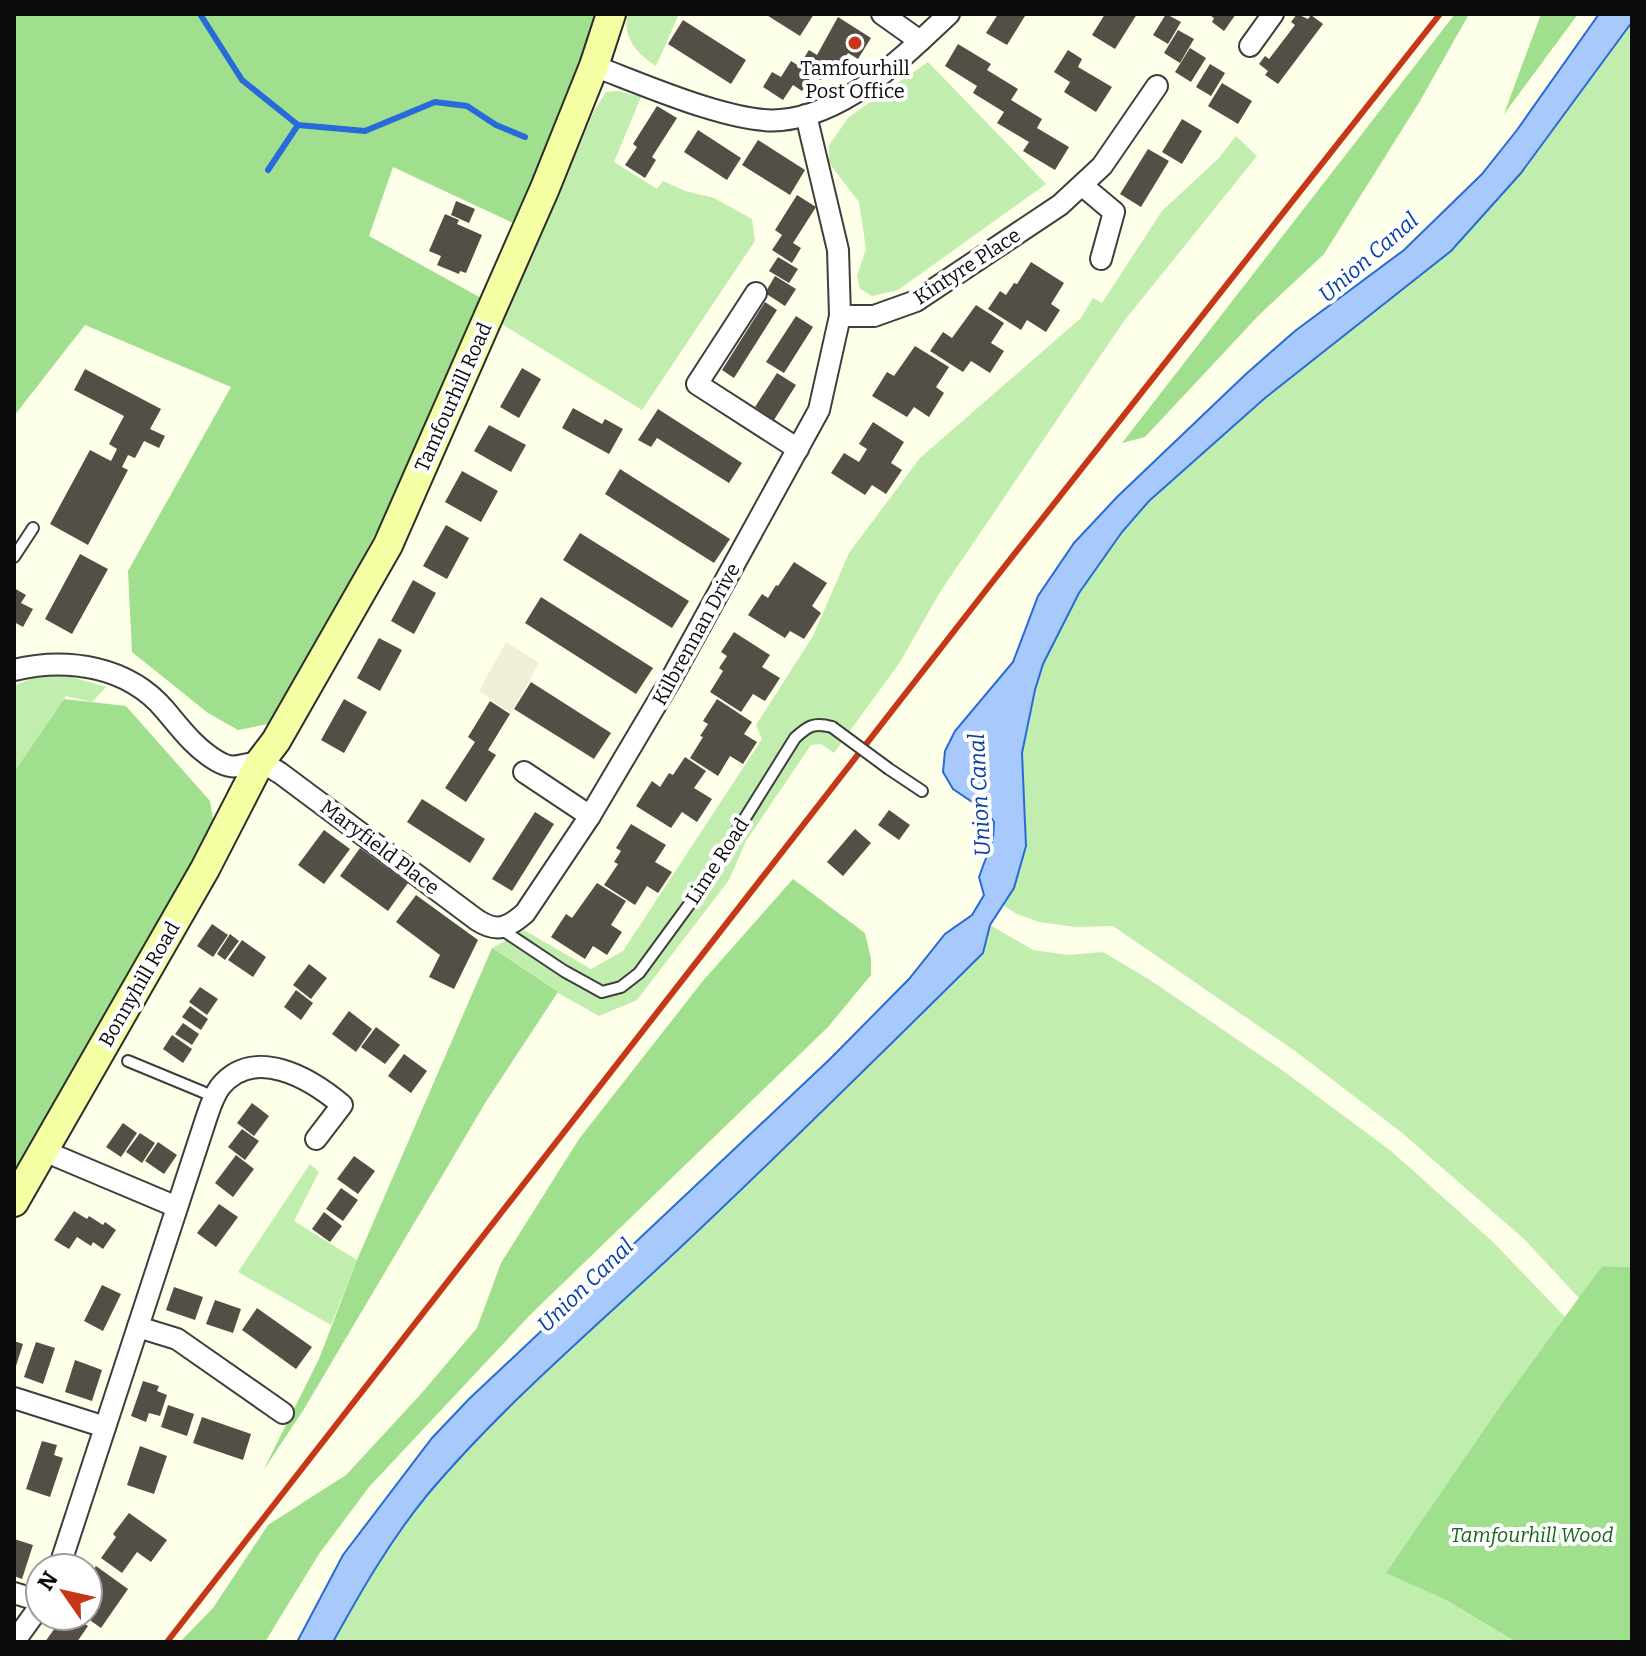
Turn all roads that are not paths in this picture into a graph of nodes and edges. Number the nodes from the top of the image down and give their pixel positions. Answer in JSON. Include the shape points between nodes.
{"nodes":[{"id":1,"x":611,"y":14,"type":"edge"},
{"id":2,"x":882,"y":14,"type":"edge"},
{"id":3,"x":949,"y":14,"type":"edge"},
{"id":4,"x":1273,"y":14,"type":"edge"},
{"id":5,"x":920,"y":41,"type":"junction"},
{"id":6,"x":1250,"y":46,"type":"dead end"},
{"id":7,"x":594,"y":66,"type":"junction"},
{"id":8,"x":1157,"y":86,"type":"dead end"},
{"id":9,"x":806,"y":115,"type":"junction"},
{"id":10,"x":1083,"y":186,"type":"junction"},
{"id":11,"x":1101,"y":259,"type":"dead end"},
{"id":12,"x":756,"y":293,"type":"dead end"},
{"id":13,"x":840,"y":316,"type":"junction"},
{"id":14,"x":798,"y":449,"type":"junction"},
{"id":15,"x":33,"y":528,"type":"dead end"},
{"id":16,"x":14,"y":557,"type":"edge"},
{"id":17,"x":14,"y":670,"type":"edge"},
{"id":18,"x":260,"y":762,"type":"junction"},
{"id":19,"x":524,"y":772,"type":"dead end"},
{"id":20,"x":922,"y":791,"type":"dead end"},
{"id":21,"x":590,"y":816,"type":"junction"},
{"id":22,"x":501,"y":929,"type":"junction"},
{"id":23,"x":128,"y":1061,"type":"dead end"},
{"id":24,"x":215,"y":1097,"type":"junction"},
{"id":25,"x":316,"y":1139,"type":"dead end"},
{"id":26,"x":44,"y":1151,"type":"junction"},
{"id":27,"x":14,"y":1202,"type":"edge"},
{"id":28,"x":177,"y":1207,"type":"junction"},
{"id":29,"x":138,"y":1327,"type":"junction"},
{"id":30,"x":16,"y":1405,"type":"edge"},
{"id":31,"x":283,"y":1413,"type":"dead end"},
{"id":32,"x":105,"y":1427,"type":"junction"},
{"id":33,"x":64,"y":1552,"type":"edge"}],
"edges":[{"from":1,"to":7,"type":"main road","name":"Tamfourhill Road"},
{"from":2,"to":5,"type":"street"},
{"from":3,"to":5,"type":"street"},
{"from":4,"to":6,"type":"street"},
{"from":5,"to":9,"type":"street","via":[[840,102]]},
{"from":7,"to":9,"type":"street","via":[[747,117],[780,121]]},
{"from":7,"to":18,"type":"main road","name":"Tamfourhill Road","via":[[388,545]]},
{"from":8,"to":10,"type":"street","name":"Kintyre Place"},
{"from":9,"to":13,"type":"street","name":"Kilbrennan Drive","via":[[838,250]]},
{"from":10,"to":11,"type":"street","via":[[1114,212]]},
{"from":10,"to":13,"type":"street","name":"Kintyre Place","via":[[916,301],[874,316]]},
{"from":12,"to":14,"type":"street","via":[[697,384]]},
{"from":13,"to":14,"type":"street","name":"Kilbrennan Drive","via":[[819,410]]},
{"from":14,"to":21,"type":"street","name":"Kilbrennan Drive"},
{"from":15,"to":16,"type":"lane"},
{"from":17,"to":18,"type":"street","via":[[59,663],[122,677],[147,691],[197,747],[217,761],[232,768]]},
{"from":18,"to":22,"type":"street","name":"Maryfield Place","via":[[477,920]]},
{"from":18,"to":26,"type":"main road","name":"Bonnyhill Road"},
{"from":19,"to":21,"type":"street"},
{"from":20,"to":22,"type":"lane","name":"Lime Road","bridge":true,"via":[[832,727],[808,726],[795,738],[702,887],[639,973],[621,987],[602,992]]},
{"from":21,"to":22,"type":"street","name":"Kilbrennan Drive","via":[[525,913]]},
{"from":23,"to":24,"type":"lane"},
{"from":24,"to":25,"type":"street","via":[[235,1073],[255,1066],[306,1080],[342,1105]]},
{"from":24,"to":28,"type":"street"},
{"from":26,"to":27,"type":"main road","name":"Bonnyhill Road"},
{"from":26,"to":28,"type":"street"},
{"from":28,"to":29,"type":"street"},
{"from":29,"to":31,"type":"street","via":[[177,1339]]},
{"from":29,"to":32,"type":"street"},
{"from":30,"to":32,"type":"street"},
{"from":32,"to":33,"type":"street"}]}
